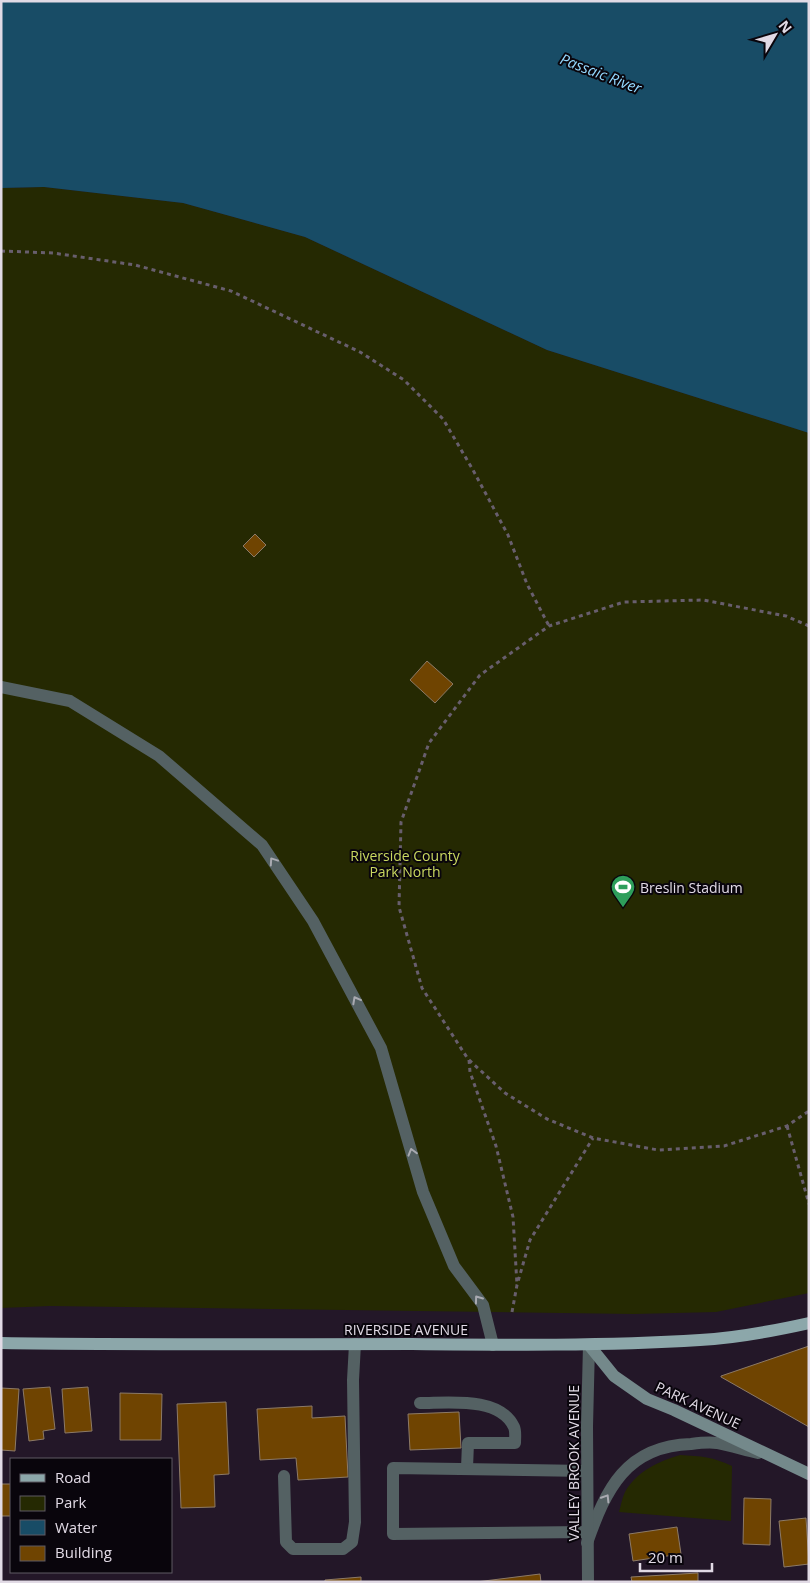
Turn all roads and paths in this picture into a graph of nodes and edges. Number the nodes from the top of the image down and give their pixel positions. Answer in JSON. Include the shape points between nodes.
{"nodes":[{"id":1,"x":1,"y":251,"type":"edge"},
{"id":2,"x":549,"y":626,"type":"junction"},
{"id":3,"x":809,"y":626,"type":"edge"},
{"id":4,"x":1,"y":687,"type":"edge"},
{"id":5,"x":468,"y":1059,"type":"junction"},
{"id":6,"x":809,"y":1111,"type":"edge"},
{"id":7,"x":786,"y":1126,"type":"junction"},
{"id":8,"x":593,"y":1138,"type":"junction"},
{"id":9,"x":809,"y":1204,"type":"edge"},
{"id":10,"x":517,"y":1285,"type":"junction"},
{"id":11,"x":512,"y":1312,"type":"dead end"},
{"id":12,"x":809,"y":1323,"type":"edge"},
{"id":13,"x":1,"y":1343,"type":"edge"},
{"id":14,"x":355,"y":1344,"type":"junction"},
{"id":15,"x":493,"y":1344,"type":"junction"},
{"id":16,"x":589,"y":1345,"type":"junction"},
{"id":17,"x":420,"y":1402,"type":"dead end"},
{"id":18,"x":772,"y":1457,"type":"junction"},
{"id":19,"x":467,"y":1468,"type":"junction"},
{"id":20,"x":587,"y":1471,"type":"junction"},
{"id":21,"x":809,"y":1474,"type":"edge"},
{"id":22,"x":284,"y":1476,"type":"dead end"},
{"id":23,"x":587,"y":1538,"type":"junction"},
{"id":24,"x":588,"y":1582,"type":"edge"}],
"edges":[{"from":1,"to":2,"type":"path","via":[[53,253],[135,265],[231,291],[360,352],[404,380],[443,419],[468,461],[508,535],[527,584]]},
{"from":2,"to":3,"type":"path","via":[[624,602],[704,600],[786,616]]},
{"from":2,"to":5,"type":"path","via":[[480,675],[429,743],[401,822],[399,907],[419,979]]},
{"from":15,"to":4,"type":"street","one_way":true,"via":[[483,1305],[454,1266],[423,1192],[381,1048],[313,921],[262,845],[159,756],[70,701]]},
{"from":5,"to":8,"type":"path","via":[[505,1093],[547,1119]]},
{"from":5,"to":10,"type":"path","via":[[496,1146],[513,1217]]},
{"from":6,"to":7,"type":"path"},
{"from":7,"to":8,"type":"path","via":[[724,1146],[658,1150]]},
{"from":7,"to":9,"type":"path"},
{"from":8,"to":10,"type":"path","via":[[530,1240]]},
{"from":10,"to":11,"type":"path"},
{"from":12,"to":16,"type":"main road","name":"RIVERSIDE AVENUE","via":[[763,1333],[702,1340]]},
{"from":13,"to":14,"type":"main road","name":"RIVERSIDE AVENUE"},
{"from":14,"to":15,"type":"main road","name":"RIVERSIDE AVENUE"},
{"from":14,"to":22,"type":"street","via":[[355,1522],[352,1542],[343,1549],[293,1549],[286,1542]]},
{"from":15,"to":16,"type":"main road","name":"RIVERSIDE AVENUE"},
{"from":16,"to":18,"type":"street","name":"PARK AVENUE","via":[[614,1376],[647,1399]]},
{"from":16,"to":20,"type":"street","name":"VALLEY BROOK AVENUE"},
{"from":17,"to":19,"type":"street","via":[[475,1402],[506,1417],[514,1428],[515,1443],[468,1443]]},
{"from":18,"to":21,"type":"street","name":"PARK AVENUE"},
{"from":23,"to":18,"type":"street","one_way":true,"via":[[600,1508],[621,1475],[640,1456],[678,1444],[715,1443]]},
{"from":19,"to":20,"type":"street"},
{"from":19,"to":23,"type":"street","via":[[393,1468],[393,1534]]},
{"from":20,"to":23,"type":"street","name":"VALLEY BROOK AVENUE"},
{"from":23,"to":24,"type":"street","name":"VALLEY BROOK AVENUE"}]}
